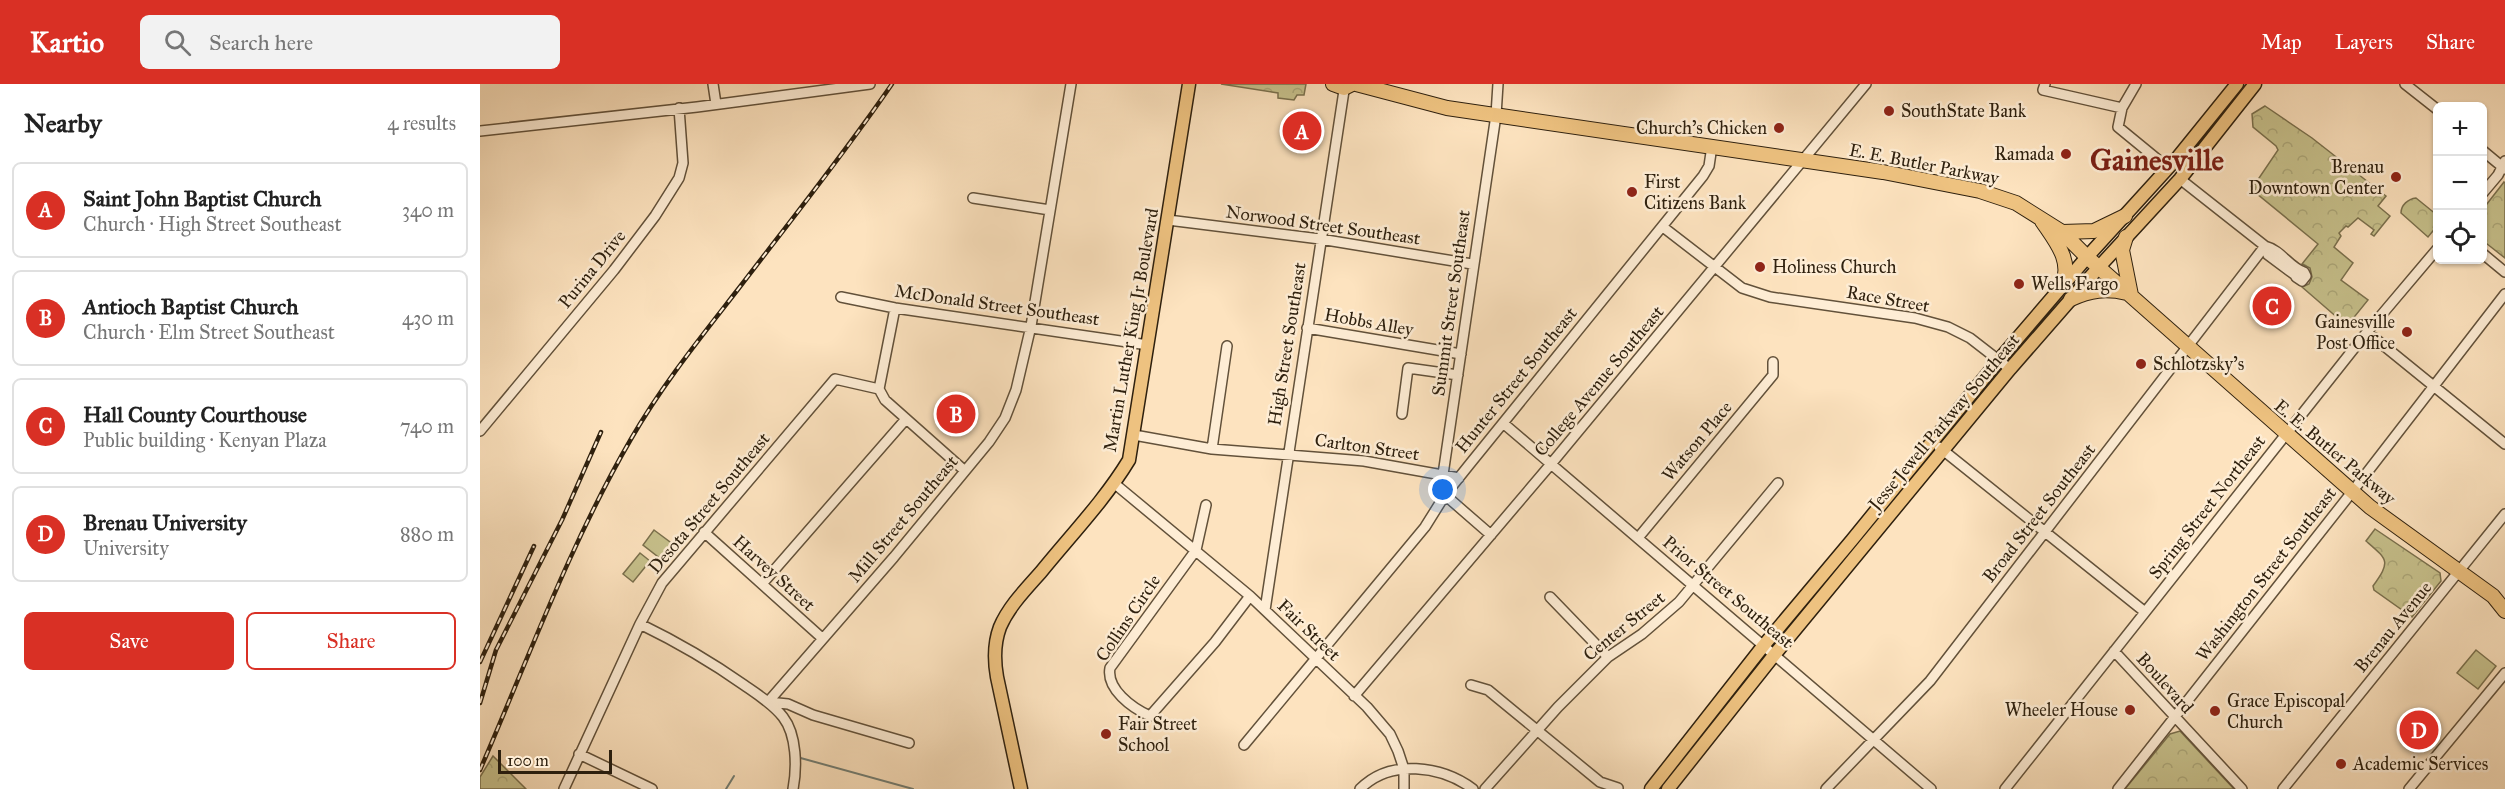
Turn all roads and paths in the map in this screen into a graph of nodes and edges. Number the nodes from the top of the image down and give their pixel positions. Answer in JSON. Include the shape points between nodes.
{"nodes":[{"id":1,"x":713,"y":84,"type":"edge"},
{"id":2,"x":870,"y":84,"type":"edge"},
{"id":3,"x":1071,"y":84,"type":"edge"},
{"id":4,"x":1189,"y":84,"type":"edge"},
{"id":5,"x":1498,"y":84,"type":"edge"},
{"id":6,"x":1866,"y":84,"type":"edge"},
{"id":7,"x":2045,"y":84,"type":"edge"},
{"id":8,"x":2136,"y":84,"type":"edge"},
{"id":9,"x":2237,"y":84,"type":"edge"},
{"id":10,"x":2255,"y":84,"type":"edge"},
{"id":11,"x":2405,"y":84,"type":"edge"},
{"id":12,"x":1346,"y":85,"type":"edge"},
{"id":13,"x":716,"y":104,"type":"junction"},
{"id":14,"x":2433,"y":106,"type":"edge"},
{"id":15,"x":679,"y":108,"type":"junction"},
{"id":16,"x":2122,"y":108,"type":"junction"},
{"id":17,"x":1496,"y":115,"type":"junction"},
{"id":18,"x":480,"y":131,"type":"edge"},
{"id":19,"x":1712,"y":146,"type":"junction"},
{"id":20,"x":2487,"y":153,"type":"edge"},
{"id":21,"x":1802,"y":160,"type":"junction"},
{"id":22,"x":2504,"y":165,"type":"edge"},
{"id":23,"x":2168,"y":168,"type":"junction"},
{"id":24,"x":2180,"y":179,"type":"junction"},
{"id":25,"x":2487,"y":187,"type":"edge"},
{"id":26,"x":973,"y":198,"type":"dead end"},
{"id":27,"x":1050,"y":210,"type":"junction"},
{"id":28,"x":2037,"y":214,"type":"junction"},
{"id":29,"x":2125,"y":216,"type":"junction"},
{"id":30,"x":1168,"y":220,"type":"junction"},
{"id":31,"x":1663,"y":226,"type":"junction"},
{"id":32,"x":2062,"y":231,"type":"junction"},
{"id":33,"x":2126,"y":237,"type":"junction"},
{"id":34,"x":1320,"y":239,"type":"junction"},
{"id":35,"x":2265,"y":246,"type":"junction"},
{"id":36,"x":2433,"y":254,"type":"edge"},
{"id":37,"x":2087,"y":257,"type":"junction"},
{"id":38,"x":2487,"y":257,"type":"edge"},
{"id":39,"x":1472,"y":264,"type":"junction"},
{"id":40,"x":2099,"y":267,"type":"junction"},
{"id":41,"x":1714,"y":268,"type":"junction"},
{"id":42,"x":2505,"y":272,"type":"edge"},
{"id":43,"x":2297,"y":273,"type":"dead end"},
{"id":44,"x":2062,"y":286,"type":"junction"},
{"id":45,"x":2505,"y":294,"type":"edge"},
{"id":46,"x":2132,"y":295,"type":"junction"},
{"id":47,"x":841,"y":297,"type":"dead end"},
{"id":48,"x":2071,"y":299,"type":"junction"},
{"id":49,"x":895,"y":308,"type":"junction"},
{"id":50,"x":1031,"y":326,"type":"junction"},
{"id":51,"x":1307,"y":328,"type":"junction"},
{"id":52,"x":2367,"y":332,"type":"junction"},
{"id":53,"x":1148,"y":345,"type":"junction"},
{"id":54,"x":1227,"y":345,"type":"dead end"},
{"id":55,"x":2189,"y":347,"type":"junction"},
{"id":56,"x":1461,"y":354,"type":"junction"},
{"id":57,"x":1998,"y":361,"type":"junction"},
{"id":58,"x":1773,"y":362,"type":"dead end"},
{"id":59,"x":2010,"y":369,"type":"junction"},
{"id":60,"x":1458,"y":375,"type":"junction"},
{"id":61,"x":2433,"y":386,"type":"junction"},
{"id":62,"x":879,"y":388,"type":"junction"},
{"id":63,"x":1402,"y":414,"type":"dead end"},
{"id":64,"x":906,"y":419,"type":"junction"},
{"id":65,"x":1503,"y":423,"type":"junction"},
{"id":66,"x":480,"y":431,"type":"edge"},
{"id":67,"x":2286,"y":434,"type":"junction"},
{"id":68,"x":1134,"y":435,"type":"junction"},
{"id":69,"x":1932,"y":442,"type":"junction"},
{"id":70,"x":2505,"y":444,"type":"edge"},
{"id":71,"x":1212,"y":449,"type":"junction"},
{"id":72,"x":1943,"y":450,"type":"junction"},
{"id":73,"x":1287,"y":454,"type":"junction"},
{"id":74,"x":1551,"y":464,"type":"junction"},
{"id":75,"x":965,"y":471,"type":"junction"},
{"id":76,"x":1442,"y":475,"type":"junction"},
{"id":77,"x":1459,"y":478,"type":"junction"},
{"id":78,"x":1778,"y":483,"type":"dead end"},
{"id":79,"x":1115,"y":484,"type":"junction"},
{"id":80,"x":2352,"y":492,"type":"junction"},
{"id":81,"x":1445,"y":495,"type":"junction"},
{"id":82,"x":1206,"y":505,"type":"dead end"},
{"id":83,"x":2505,"y":514,"type":"edge"},
{"id":84,"x":704,"y":532,"type":"junction"},
{"id":85,"x":2045,"y":533,"type":"junction"},
{"id":86,"x":1491,"y":535,"type":"junction"},
{"id":87,"x":1638,"y":538,"type":"junction"},
{"id":88,"x":1196,"y":550,"type":"junction"},
{"id":89,"x":2460,"y":570,"type":"junction"},
{"id":90,"x":762,"y":584,"type":"junction"},
{"id":91,"x":1695,"y":586,"type":"junction"},
{"id":92,"x":1251,"y":596,"type":"junction"},
{"id":93,"x":1550,"y":597,"type":"dead end"},
{"id":94,"x":2499,"y":597,"type":"edge"},
{"id":95,"x":1265,"y":609,"type":"junction"},
{"id":96,"x":2505,"y":611,"type":"edge"},
{"id":97,"x":2145,"y":612,"type":"junction"},
{"id":98,"x":640,"y":624,"type":"junction"},
{"id":99,"x":822,"y":638,"type":"junction"},
{"id":100,"x":1764,"y":645,"type":"junction"},
{"id":101,"x":2114,"y":651,"type":"junction"},
{"id":102,"x":1775,"y":654,"type":"junction"},
{"id":103,"x":1608,"y":657,"type":"junction"},
{"id":104,"x":1314,"y":659,"type":"junction"},
{"id":105,"x":2505,"y":673,"type":"edge"},
{"id":106,"x":1471,"y":685,"type":"dead end"},
{"id":107,"x":1354,"y":696,"type":"junction"},
{"id":108,"x":768,"y":702,"type":"junction"},
{"id":109,"x":2176,"y":717,"type":"junction"},
{"id":110,"x":1538,"y":729,"type":"junction"},
{"id":111,"x":1875,"y":740,"type":"junction"},
{"id":112,"x":909,"y":743,"type":"dead end"},
{"id":113,"x":1244,"y":745,"type":"dead end"},
{"id":114,"x":579,"y":754,"type":"junction"},
{"id":115,"x":1404,"y":770,"type":"junction"},
{"id":116,"x":1618,"y":788,"type":"edge"},
{"id":117,"x":564,"y":789,"type":"edge"},
{"id":118,"x":652,"y":789,"type":"edge"},
{"id":119,"x":793,"y":789,"type":"edge"},
{"id":120,"x":1021,"y":789,"type":"edge"},
{"id":121,"x":1360,"y":789,"type":"edge"},
{"id":122,"x":1404,"y":789,"type":"edge"},
{"id":123,"x":1473,"y":789,"type":"edge"},
{"id":124,"x":1485,"y":789,"type":"edge"},
{"id":125,"x":1651,"y":789,"type":"edge"},
{"id":126,"x":1668,"y":789,"type":"edge"},
{"id":127,"x":1826,"y":789,"type":"edge"},
{"id":128,"x":1931,"y":789,"type":"edge"},
{"id":129,"x":2005,"y":789,"type":"edge"},
{"id":130,"x":2118,"y":789,"type":"edge"},
{"id":131,"x":2242,"y":789,"type":"edge"},
{"id":132,"x":2283,"y":789,"type":"edge"},
{"id":133,"x":2409,"y":789,"type":"edge"}],
"edges":[{"from":1,"to":13,"type":"street"},
{"from":2,"to":13,"type":"street"},
{"from":3,"to":27,"type":"street","name":"Mill Street Southeast"},
{"from":4,"to":30,"type":"main road","name":"Martin Luther King Jr Boulevard"},
{"from":5,"to":17,"type":"street","name":"Summit Street Southeast"},
{"from":6,"to":21,"type":"street","name":"College Avenue Southeast"},
{"from":7,"to":16,"type":"street","via":[[2043,90]]},
{"from":8,"to":16,"type":"street"},
{"from":9,"to":23,"type":"main road","name":"Jesse Jewell Parkway Southeast"},
{"from":10,"to":24,"type":"main road","name":"Jesse Jewell Parkway Southeast"},
{"from":11,"to":14,"type":"street"},
{"from":12,"to":17,"type":"highway","name":"E. E. Butler Parkway"},
{"from":12,"to":34,"type":"street","name":"High Street Southeast"},
{"from":13,"to":15,"type":"street"},
{"from":15,"to":18,"type":"street"},
{"from":15,"to":66,"type":"street","name":"Purina Drive","via":[[683,163],[679,178],[614,270]]},
{"from":16,"to":23,"type":"street","via":[[2118,127]]},
{"from":17,"to":19,"type":"highway","name":"E. E. Butler Parkway"},
{"from":17,"to":39,"type":"street","name":"Summit Street Southeast"},
{"from":19,"to":21,"type":"highway","name":"E. E. Butler Parkway"},
{"from":19,"to":31,"type":"street","name":"Hunter Street Southeast","via":[[1703,176]]},
{"from":20,"to":22,"type":"street"},
{"from":21,"to":28,"type":"highway","name":"E. E. Butler Parkway","via":[[1980,191]]},
{"from":21,"to":41,"type":"street","name":"College Avenue Southeast"},
{"from":22,"to":25,"type":"street"},
{"from":23,"to":29,"type":"main road","name":"Jesse Jewell Parkway Southeast"},
{"from":24,"to":33,"type":"main road","name":"Jesse Jewell Parkway Southeast"},
{"from":24,"to":35,"type":"street"},
{"from":26,"to":27,"type":"street"},
{"from":27,"to":50,"type":"street","name":"Mill Street Southeast"},
{"from":28,"to":32,"type":"highway","name":"E. E. Butler Parkway"},
{"from":28,"to":44,"type":"highway","via":[[2064,258]]},
{"from":29,"to":32,"type":"highway","via":[[2094,231]]},
{"from":29,"to":37,"type":"main road","name":"Jesse Jewell Parkway Southeast"},
{"from":30,"to":34,"type":"street","name":"Norwood Street Southeast"},
{"from":30,"to":53,"type":"main road","name":"Martin Luther King Jr Boulevard"},
{"from":31,"to":41,"type":"street","name":"Race Street"},
{"from":31,"to":65,"type":"street","name":"Hunter Street Southeast"},
{"from":32,"to":37,"type":"highway","name":"E. E. Butler Parkway"},
{"from":33,"to":40,"type":"main road","name":"Jesse Jewell Parkway Southeast"},
{"from":33,"to":46,"type":"highway","via":[[2122,250]]},
{"from":34,"to":39,"type":"street","name":"Norwood Street Southeast"},
{"from":34,"to":51,"type":"street","name":"High Street Southeast"},
{"from":35,"to":43,"type":"street","via":[[2268,255]]},
{"from":35,"to":55,"type":"street","name":"Broad Street Southeast"},
{"from":36,"to":52,"type":"street","name":"Spring Street Northeast"},
{"from":37,"to":40,"type":"highway","name":"E. E. Butler Parkway"},
{"from":37,"to":44,"type":"main road","name":"Jesse Jewell Parkway Southeast"},
{"from":38,"to":42,"type":"street"},
{"from":39,"to":56,"type":"street","name":"Summit Street Southeast"},
{"from":40,"to":46,"type":"highway","name":"E. E. Butler Parkway"},
{"from":40,"to":48,"type":"main road","name":"Jesse Jewell Parkway Southeast"},
{"from":41,"to":57,"type":"street","name":"Race Street","via":[[1755,293],[1915,318],[1948,327]]},
{"from":41,"to":74,"type":"street","name":"College Avenue Southeast"},
{"from":44,"to":57,"type":"main road","name":"Jesse Jewell Parkway Southeast"},
{"from":45,"to":61,"type":"street","name":"Washington Street Southeast"},
{"from":46,"to":48,"type":"highway","via":[[2097,290]]},
{"from":46,"to":55,"type":"highway","name":"E. E. Butler Parkway"},
{"from":47,"to":49,"type":"street","name":"McDonald Street Southeast"},
{"from":48,"to":59,"type":"main road","name":"Jesse Jewell Parkway Southeast"},
{"from":49,"to":50,"type":"street","name":"McDonald Street Southeast"},
{"from":49,"to":62,"type":"street"},
{"from":50,"to":53,"type":"street","name":"McDonald Street Southeast"},
{"from":50,"to":75,"type":"street","name":"Mill Street Southeast","via":[[1005,418]]},
{"from":51,"to":56,"type":"street","name":"Hobbs Alley"},
{"from":51,"to":73,"type":"street","name":"High Street Southeast"},
{"from":52,"to":61,"type":"street"},
{"from":52,"to":67,"type":"street","name":"Spring Street Northeast"},
{"from":53,"to":68,"type":"main road","name":"Martin Luther King Jr Boulevard"},
{"from":54,"to":71,"type":"street"},
{"from":55,"to":67,"type":"highway","name":"E. E. Butler Parkway"},
{"from":55,"to":85,"type":"street","name":"Broad Street Southeast"},
{"from":56,"to":60,"type":"street","name":"Summit Street Southeast"},
{"from":57,"to":59,"type":"street","name":"Race Street"},
{"from":57,"to":69,"type":"main road","name":"Jesse Jewell Parkway Southeast"},
{"from":58,"to":87,"type":"street","name":"Watson Place","via":[[1773,375]]},
{"from":59,"to":72,"type":"main road","name":"Jesse Jewell Parkway Southeast"},
{"from":60,"to":63,"type":"street","via":[[1408,368]]},
{"from":60,"to":76,"type":"street","name":"Summit Street Southeast"},
{"from":61,"to":70,"type":"street"},
{"from":61,"to":80,"type":"street","name":"Washington Street Southeast"},
{"from":62,"to":64,"type":"street","via":[[885,400]]},
{"from":62,"to":84,"type":"street","name":"Desota Street Southeast","via":[[835,379]]},
{"from":64,"to":75,"type":"street"},
{"from":64,"to":90,"type":"street"},
{"from":65,"to":74,"type":"street","name":"Prior Street Southeast"},
{"from":65,"to":77,"type":"street","name":"Hunter Street Southeast"},
{"from":67,"to":80,"type":"highway","name":"E. E. Butler Parkway"},
{"from":67,"to":97,"type":"street","name":"Spring Street Northeast"},
{"from":68,"to":71,"type":"street","name":"Carlton Street"},
{"from":68,"to":79,"type":"main road","name":"Martin Luther King Jr Boulevard","via":[[1129,460]]},
{"from":69,"to":72,"type":"street"},
{"from":69,"to":100,"type":"main road","name":"Jesse Jewell Parkway Southeast"},
{"from":71,"to":73,"type":"street","name":"Carlton Street"},
{"from":72,"to":85,"type":"street"},
{"from":72,"to":102,"type":"main road","name":"Jesse Jewell Parkway Southeast"},
{"from":73,"to":76,"type":"street","name":"Carlton Street","via":[[1364,461]]},
{"from":73,"to":95,"type":"street","name":"High Street Southeast"},
{"from":74,"to":86,"type":"street","name":"College Avenue Southeast"},
{"from":74,"to":87,"type":"street","name":"Prior Street Southeast"},
{"from":75,"to":99,"type":"street","name":"Mill Street Southeast"},
{"from":76,"to":77,"type":"street","name":"Carlton Street"},
{"from":76,"to":81,"type":"street","name":"Summit Street Southeast","via":[[1440,488]]},
{"from":77,"to":81,"type":"street","name":"Hunter Street Southeast"},
{"from":78,"to":91,"type":"street","name":"Center Street"},
{"from":79,"to":88,"type":"street","name":"Fair Street"},
{"from":79,"to":120,"type":"main road","name":"Martin Luther King Jr Boulevard","via":[[1016,601],[1000,627],[994,662]]},
{"from":80,"to":89,"type":"highway","name":"E. E. Butler Parkway"},
{"from":80,"to":109,"type":"street","name":"Washington Street Southeast"},
{"from":81,"to":86,"type":"street"},
{"from":81,"to":104,"type":"street","name":"Hunter Street Southeast","via":[[1425,527]]},
{"from":82,"to":88,"type":"street"},
{"from":83,"to":89,"type":"street","name":"Brenau Avenue"},
{"from":84,"to":90,"type":"street","name":"Harvey Street"},
{"from":84,"to":98,"type":"street","name":"Desota Street Southeast","via":[[662,583]]},
{"from":85,"to":97,"type":"street"},
{"from":85,"to":111,"type":"street","name":"Broad Street Southeast","via":[[1930,681]]},
{"from":86,"to":107,"type":"street","name":"College Avenue Southeast"},
{"from":87,"to":91,"type":"street","name":"Prior Street Southeast"},
{"from":88,"to":92,"type":"street","name":"Fair Street"},
{"from":88,"to":92,"type":"street","name":"Collins Circle","via":[[1110,668],[1112,687],[1150,716]]},
{"from":89,"to":94,"type":"highway","name":"E. E. Butler Parkway"},
{"from":89,"to":132,"type":"street","name":"Brenau Avenue"},
{"from":90,"to":99,"type":"street","name":"Harvey Street"},
{"from":91,"to":100,"type":"street","name":"Prior Street Southeast"},
{"from":91,"to":103,"type":"street","name":"Center Street","via":[[1665,615]]},
{"from":92,"to":95,"type":"street","name":"Fair Street"},
{"from":93,"to":103,"type":"street"},
{"from":94,"to":96,"type":"highway","name":"E. E. Butler Parkway"},
{"from":95,"to":104,"type":"street","name":"Fair Street"},
{"from":97,"to":101,"type":"street","name":"Spring Street Northeast"},
{"from":98,"to":108,"type":"street","via":[[708,659]]},
{"from":98,"to":114,"type":"street","name":"Desota Street Southeast"},
{"from":99,"to":108,"type":"street","name":"Mill Street Southeast"},
{"from":100,"to":102,"type":"street","name":"Prior Street Southeast"},
{"from":100,"to":125,"type":"main road","name":"Jesse Jewell Parkway Southeast"},
{"from":101,"to":109,"type":"street","name":"Boulevard"},
{"from":101,"to":129,"type":"street","name":"Spring Street Northeast"},
{"from":102,"to":111,"type":"street","name":"Prior Street Southeast"},
{"from":102,"to":126,"type":"main road","name":"Jesse Jewell Parkway Southeast"},
{"from":103,"to":110,"type":"street","name":"Center Street"},
{"from":104,"to":107,"type":"street","name":"Fair Street"},
{"from":104,"to":113,"type":"street","name":"Hunter Street Southeast"},
{"from":105,"to":133,"type":"street"},
{"from":106,"to":110,"type":"street","via":[[1488,690]]},
{"from":107,"to":115,"type":"street","name":"Fair Street","via":[[1390,735]]},
{"from":108,"to":112,"type":"street","via":[[788,704]]},
{"from":108,"to":119,"type":"street","via":[[789,728],[795,771]]},
{"from":109,"to":130,"type":"street","name":"Washington Street Southeast"},
{"from":109,"to":131,"type":"street","name":"Boulevard"},
{"from":110,"to":116,"type":"street","via":[[1600,782]]},
{"from":110,"to":124,"type":"street","name":"Center Street"},
{"from":111,"to":127,"type":"street","name":"Broad Street Southeast"},
{"from":111,"to":128,"type":"street","name":"Prior Street Southeast"},
{"from":114,"to":117,"type":"street","name":"Desota Street Southeast"},
{"from":114,"to":118,"type":"street"},
{"from":115,"to":121,"type":"street","via":[[1374,777]]},
{"from":115,"to":122,"type":"street"},
{"from":115,"to":123,"type":"street","via":[[1443,772]]}]}
